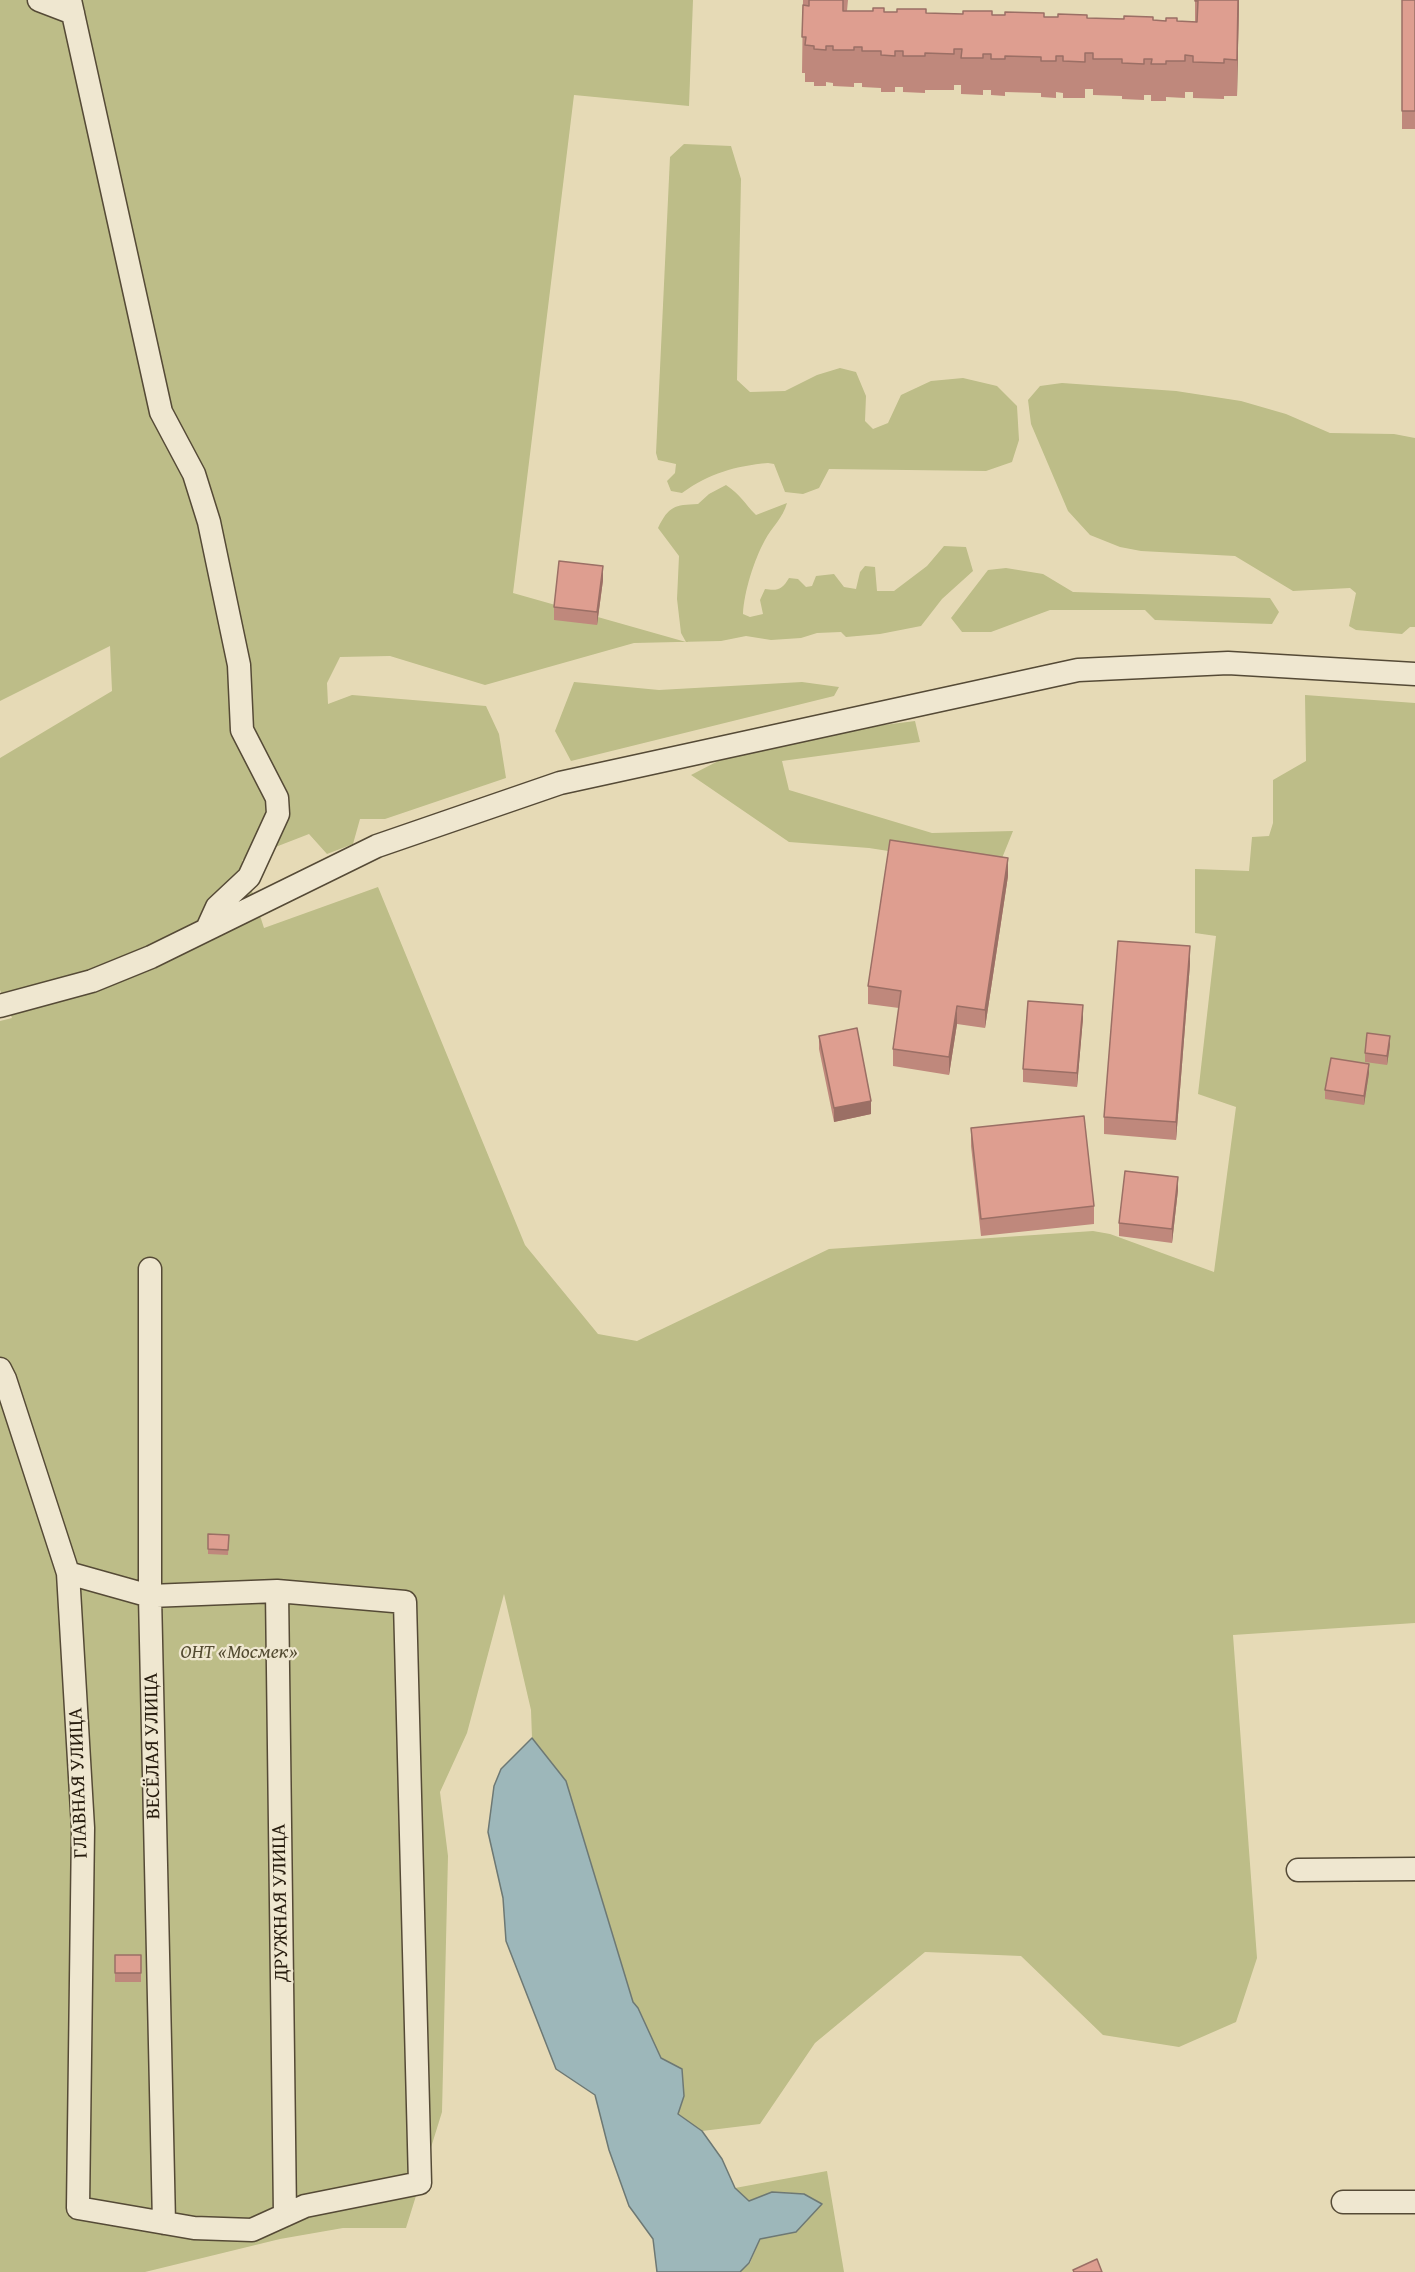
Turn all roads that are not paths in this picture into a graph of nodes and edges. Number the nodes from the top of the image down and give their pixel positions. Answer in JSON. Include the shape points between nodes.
{"nodes":[{"id":1,"x":39,"y":0,"type":"edge"},
{"id":2,"x":72,"y":6,"type":"edge"},
{"id":3,"x":1415,"y":674,"type":"edge"},
{"id":4,"x":207,"y":929,"type":"junction"},
{"id":5,"x":0,"y":1006,"type":"edge"},
{"id":6,"x":150,"y":1269,"type":"dead end"},
{"id":7,"x":2,"y":1377,"type":"edge"},
{"id":8,"x":68,"y":1573,"type":"junction"},
{"id":9,"x":277,"y":1591,"type":"junction"},
{"id":10,"x":150,"y":1596,"type":"junction"},
{"id":11,"x":1415,"y":1869,"type":"edge"},
{"id":12,"x":1298,"y":1870,"type":"dead end"},
{"id":13,"x":1342,"y":2202,"type":"dead end"},
{"id":14,"x":1415,"y":2202,"type":"edge"},
{"id":15,"x":285,"y":2215,"type":"junction"},
{"id":16,"x":164,"y":2223,"type":"junction"}],
"edges":[{"from":1,"to":2,"type":"street"},
{"from":2,"to":4,"type":"street","via":[[161,412],[194,474],[209,522],[239,665],[242,730],[277,798],[278,814],[249,877],[217,907]]},
{"from":3,"to":4,"type":"street","via":[[1228,663],[1078,670],[561,783],[377,846]]},
{"from":4,"to":5,"type":"street","via":[[92,981]]},
{"from":6,"to":10,"type":"street","name":"ВЕСЁЛАЯ УЛИЦА"},
{"from":7,"to":8,"type":"street","name":"ГЛАВНАЯ УЛИЦА"},
{"from":8,"to":10,"type":"street"},
{"from":8,"to":16,"type":"street","name":"ГЛАВНАЯ УЛИЦА","via":[[83,1828],[78,2208]]},
{"from":9,"to":10,"type":"street"},
{"from":9,"to":15,"type":"street","name":"ДРУЖНАЯ УЛИЦА"},
{"from":9,"to":15,"type":"street","via":[[405,1602],[420,2183],[304,2206]]},
{"from":10,"to":16,"type":"street","name":"ВЕСЁЛАЯ УЛИЦА"},
{"from":11,"to":12,"type":"street"},
{"from":13,"to":14,"type":"street"},
{"from":15,"to":16,"type":"street","via":[[252,2230]]}]}
